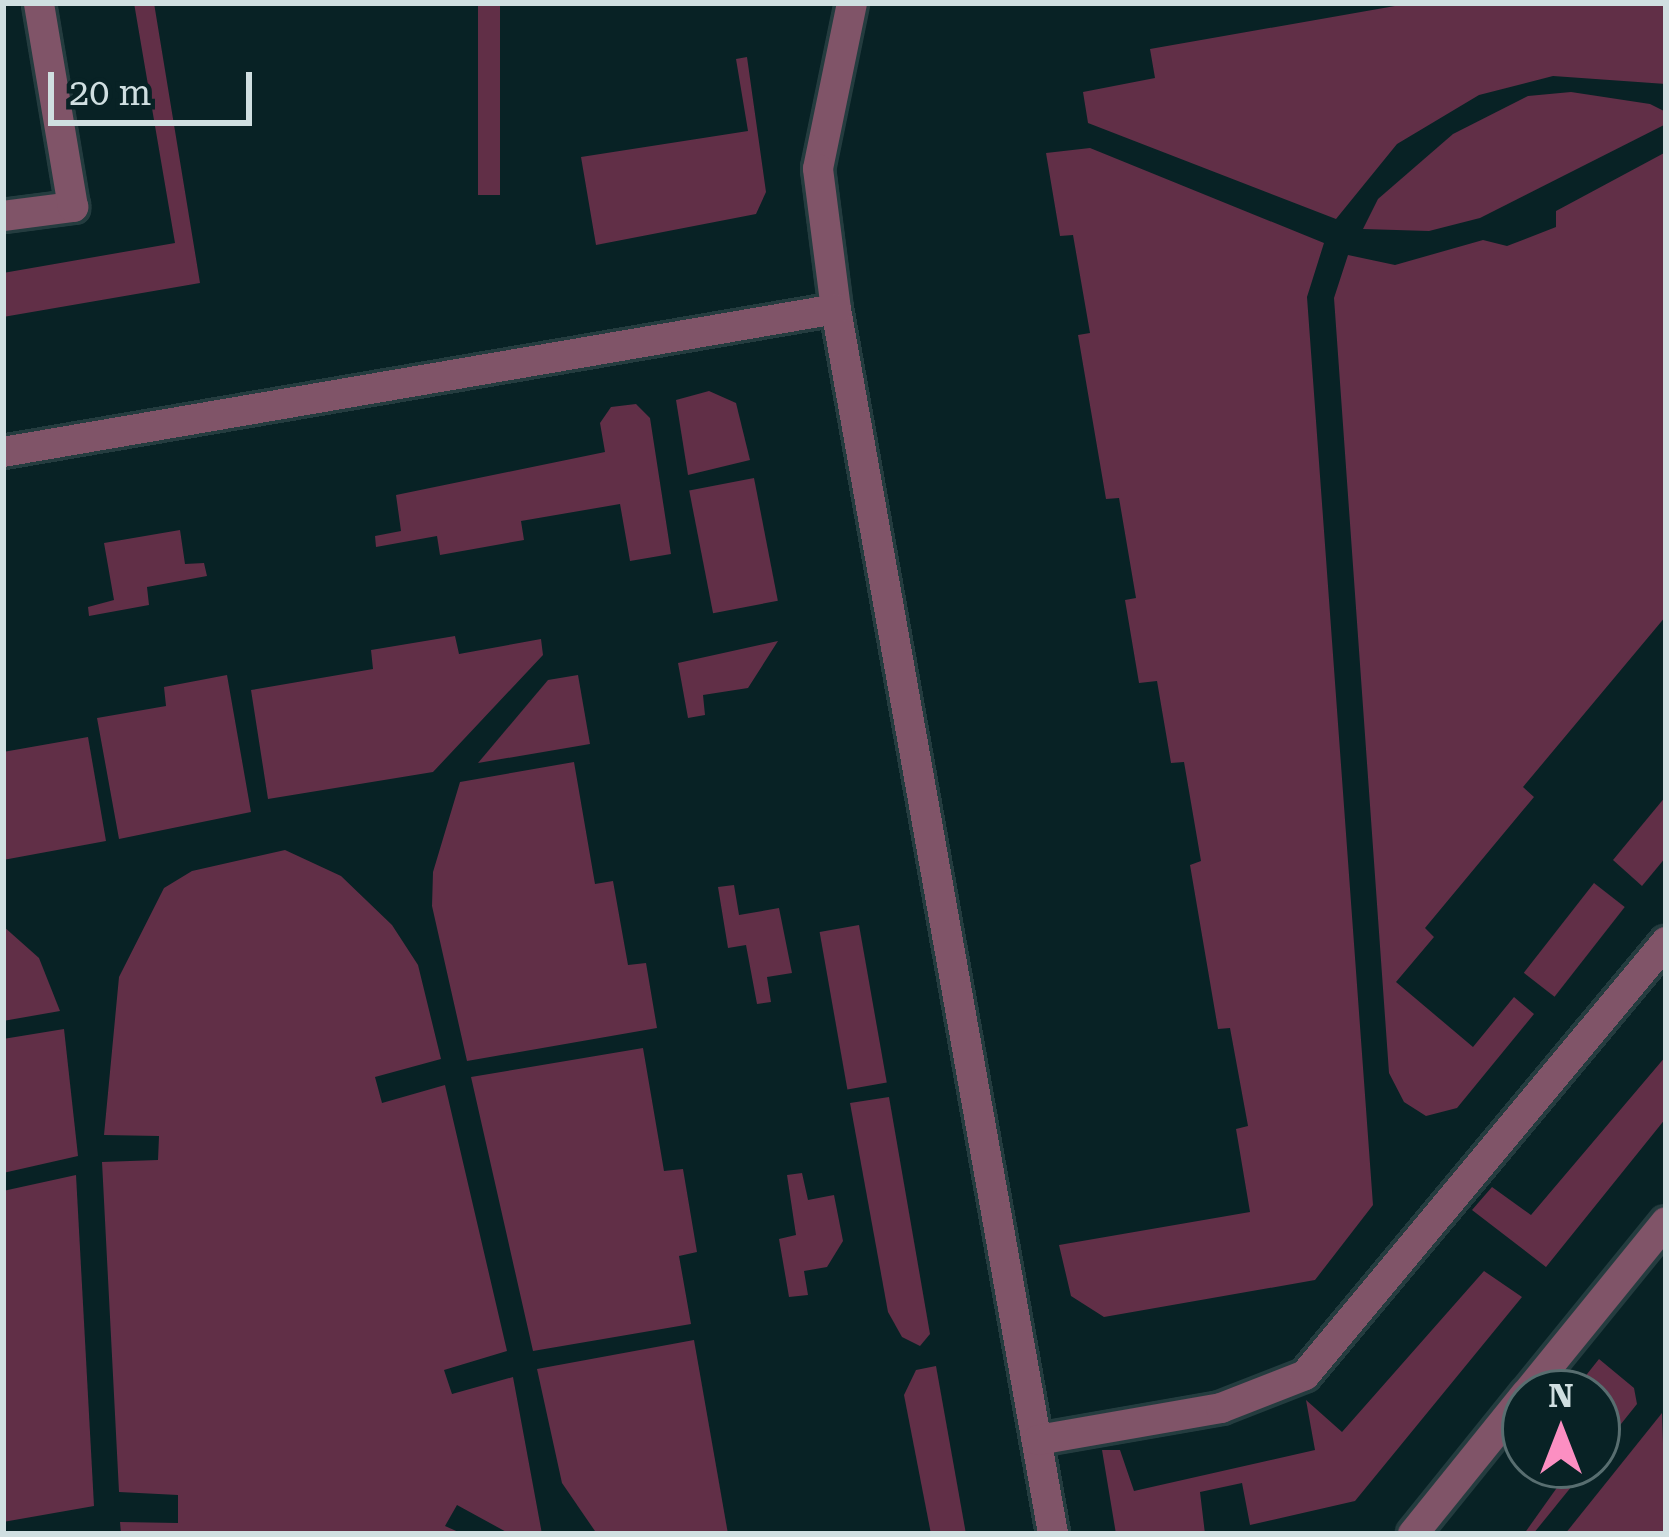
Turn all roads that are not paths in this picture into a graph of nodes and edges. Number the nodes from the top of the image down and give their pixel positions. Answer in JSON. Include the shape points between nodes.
{"nodes":[{"id":1,"x":39,"y":3,"type":"edge"},
{"id":2,"x":851,"y":3,"type":"edge"},
{"id":3,"x":3,"y":216,"type":"edge"},
{"id":4,"x":836,"y":309,"type":"junction"},
{"id":5,"x":3,"y":452,"type":"edge"},
{"id":6,"x":1666,"y":942,"type":"edge"},
{"id":7,"x":1664,"y":1229,"type":"edge"},
{"id":8,"x":1547,"y":1369,"type":"edge"},
{"id":9,"x":1501,"y":1425,"type":"edge"},
{"id":10,"x":1038,"y":1440,"type":"junction"},
{"id":11,"x":1053,"y":1534,"type":"edge"},
{"id":12,"x":1413,"y":1534,"type":"edge"}],
"edges":[{"from":1,"to":3,"type":"street","via":[[73,207]]},
{"from":2,"to":4,"type":"street","via":[[818,170]]},
{"from":4,"to":5,"type":"street"},
{"from":4,"to":10,"type":"street"},
{"from":6,"to":10,"type":"street","via":[[1305,1375],[1221,1408]]},
{"from":7,"to":8,"type":"street"},
{"from":9,"to":12,"type":"street"},
{"from":10,"to":11,"type":"street"}]}
